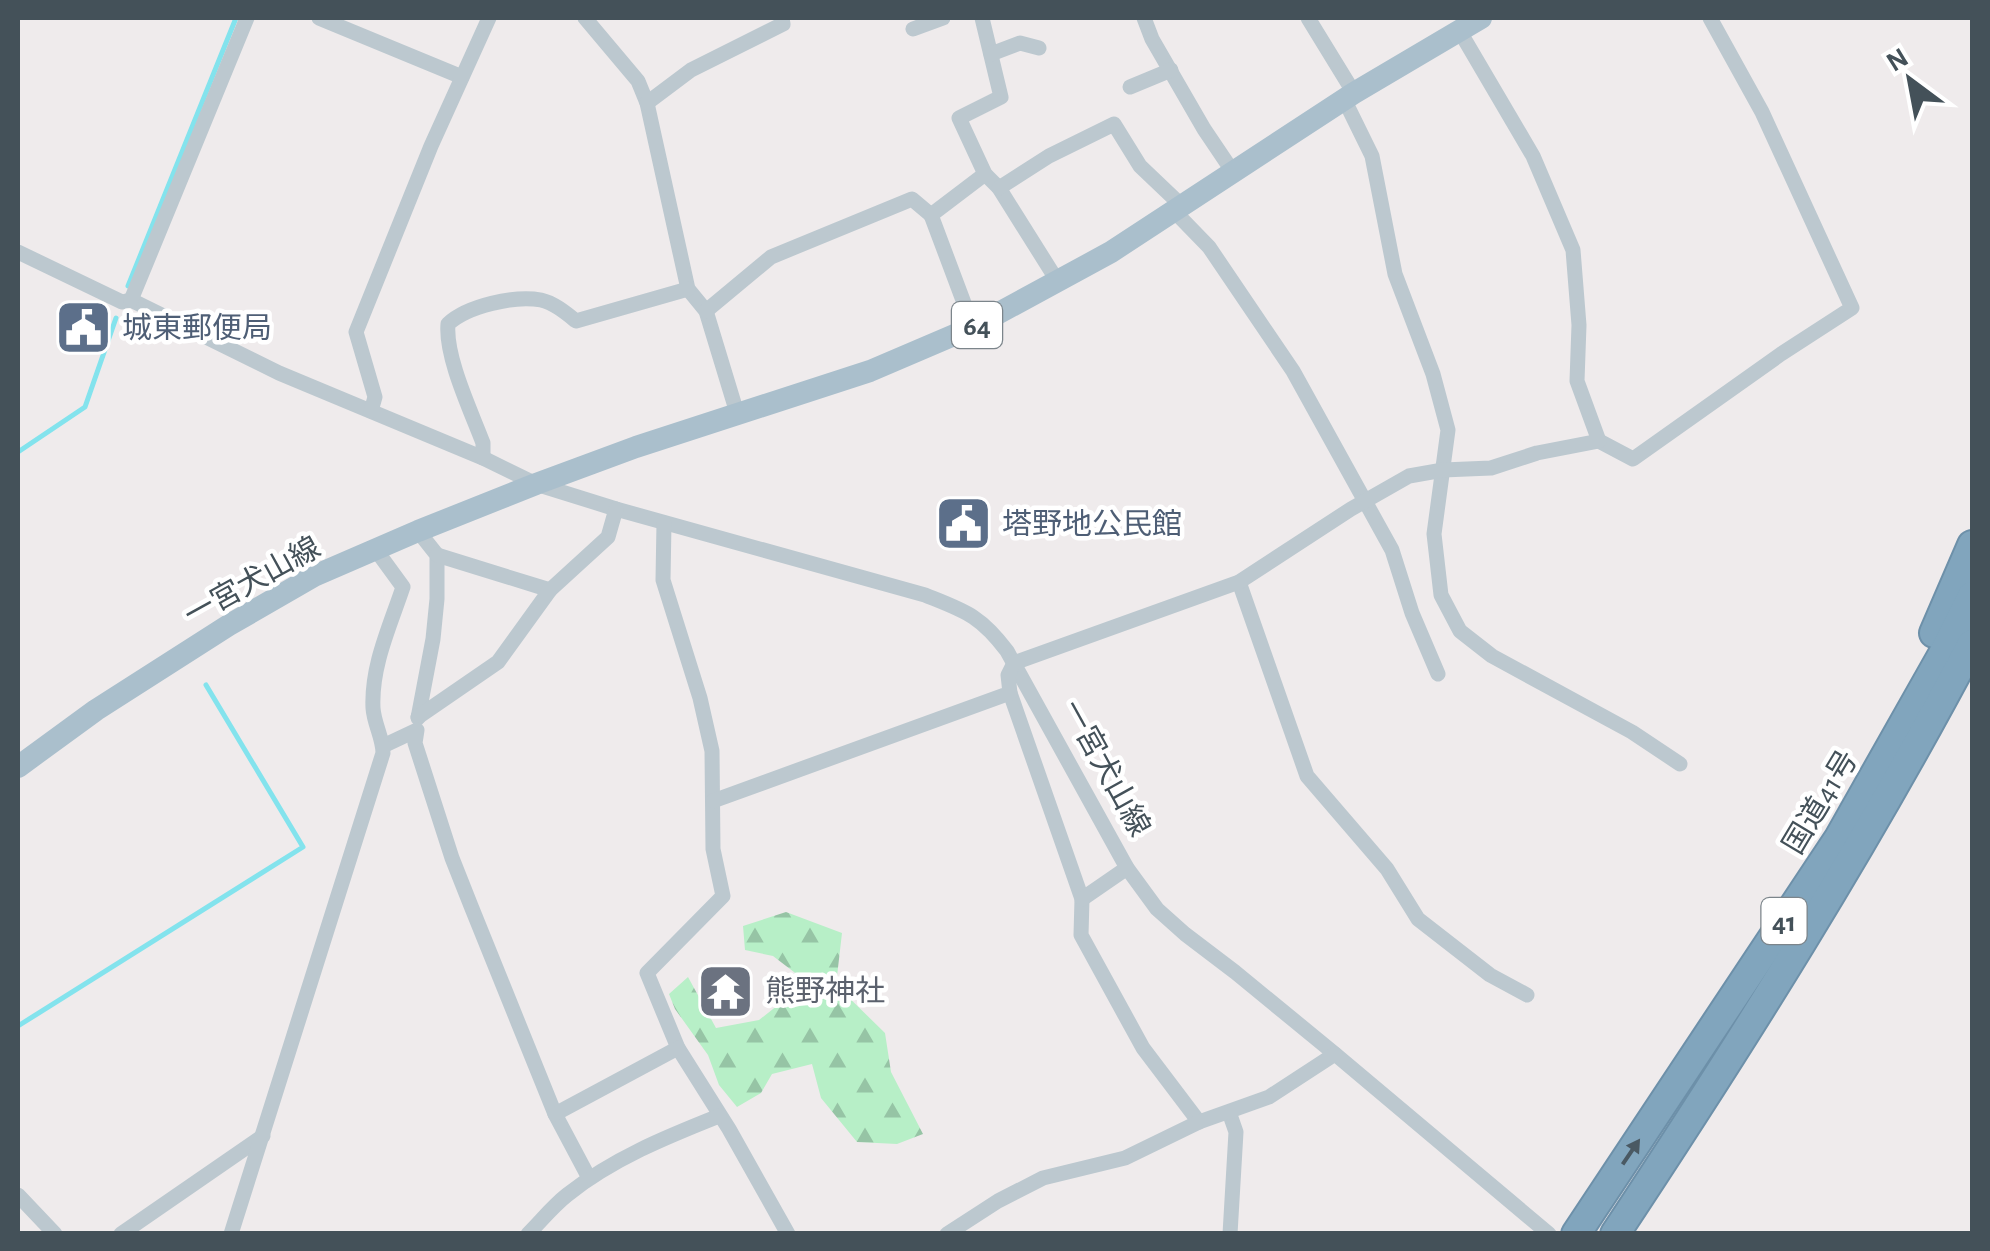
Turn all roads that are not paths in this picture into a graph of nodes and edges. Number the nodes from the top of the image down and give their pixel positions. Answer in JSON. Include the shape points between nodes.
{"nodes":[{"id":1,"x":247,"y":18,"type":"edge"},
{"id":2,"x":318,"y":18,"type":"edge"},
{"id":3,"x":489,"y":18,"type":"edge"},
{"id":4,"x":585,"y":18,"type":"edge"},
{"id":5,"x":782,"y":18,"type":"edge"},
{"id":6,"x":943,"y":18,"type":"edge"},
{"id":7,"x":982,"y":18,"type":"edge"},
{"id":8,"x":1144,"y":18,"type":"edge"},
{"id":9,"x":1308,"y":18,"type":"edge"},
{"id":10,"x":1481,"y":18,"type":"edge"},
{"id":11,"x":1710,"y":18,"type":"edge"},
{"id":12,"x":914,"y":29,"type":"dead end"},
{"id":13,"x":1459,"y":30,"type":"junction"},
{"id":14,"x":1039,"y":48,"type":"dead end"},
{"id":15,"x":990,"y":54,"type":"junction"},
{"id":16,"x":1171,"y":70,"type":"junction"},
{"id":17,"x":462,"y":77,"type":"junction"},
{"id":18,"x":1130,"y":87,"type":"dead end"},
{"id":19,"x":1349,"y":96,"type":"junction"},
{"id":20,"x":647,"y":103,"type":"junction"},
{"id":21,"x":1233,"y":172,"type":"junction"},
{"id":22,"x":985,"y":174,"type":"junction"},
{"id":23,"x":999,"y":188,"type":"junction"},
{"id":24,"x":1178,"y":208,"type":"junction"},
{"id":25,"x":931,"y":215,"type":"junction"},
{"id":26,"x":18,"y":252,"type":"edge"},
{"id":27,"x":1058,"y":282,"type":"junction"},
{"id":28,"x":688,"y":289,"type":"junction"},
{"id":29,"x":131,"y":300,"type":"junction"},
{"id":30,"x":706,"y":312,"type":"junction"},
{"id":31,"x":973,"y":327,"type":"junction"},
{"id":32,"x":371,"y":412,"type":"junction"},
{"id":33,"x":737,"y":413,"type":"junction"},
{"id":34,"x":1599,"y":441,"type":"junction"},
{"id":35,"x":483,"y":458,"type":"junction"},
{"id":36,"x":1443,"y":470,"type":"junction"},
{"id":37,"x":536,"y":484,"type":"junction"},
{"id":38,"x":1365,"y":501,"type":"junction"},
{"id":39,"x":616,"y":509,"type":"junction"},
{"id":40,"x":664,"y":522,"type":"junction"},
{"id":41,"x":418,"y":531,"type":"junction"},
{"id":42,"x":1972,"y":545,"type":"edge"},
{"id":43,"x":376,"y":550,"type":"junction"},
{"id":44,"x":438,"y":555,"type":"junction"},
{"id":45,"x":1239,"y":582,"type":"junction"},
{"id":46,"x":550,"y":590,"type":"junction"},
{"id":47,"x":1972,"y":596,"type":"edge"},
{"id":48,"x":1972,"y":644,"type":"edge"},
{"id":49,"x":1014,"y":663,"type":"junction"},
{"id":50,"x":1438,"y":674,"type":"dead end"},
{"id":51,"x":1972,"y":683,"type":"edge"},
{"id":52,"x":1010,"y":693,"type":"junction"},
{"id":53,"x":418,"y":724,"type":"junction"},
{"id":54,"x":384,"y":746,"type":"junction"},
{"id":55,"x":1680,"y":764,"type":"dead end"},
{"id":56,"x":18,"y":766,"type":"edge"},
{"id":57,"x":713,"y":802,"type":"junction"},
{"id":58,"x":1839,"y":838,"type":"junction"},
{"id":59,"x":1127,"y":868,"type":"junction"},
{"id":60,"x":1082,"y":899,"type":"junction"},
{"id":61,"x":1527,"y":995,"type":"dead end"},
{"id":62,"x":678,"y":1048,"type":"junction"},
{"id":63,"x":1335,"y":1054,"type":"junction"},
{"id":64,"x":1713,"y":1086,"type":"junction"},
{"id":65,"x":1229,"y":1112,"type":"junction"},
{"id":66,"x":555,"y":1114,"type":"junction"},
{"id":67,"x":719,"y":1116,"type":"junction"},
{"id":68,"x":1199,"y":1122,"type":"junction"},
{"id":69,"x":263,"y":1136,"type":"junction"},
{"id":70,"x":590,"y":1178,"type":"junction"},
{"id":71,"x":18,"y":1195,"type":"edge"},
{"id":72,"x":1542,"y":1231,"type":"edge"},
{"id":73,"x":55,"y":1234,"type":"edge"},
{"id":74,"x":121,"y":1234,"type":"edge"},
{"id":75,"x":231,"y":1234,"type":"edge"},
{"id":76,"x":528,"y":1234,"type":"edge"},
{"id":77,"x":788,"y":1234,"type":"edge"},
{"id":78,"x":947,"y":1234,"type":"edge"},
{"id":79,"x":1230,"y":1234,"type":"edge"},
{"id":80,"x":1576,"y":1234,"type":"edge"},
{"id":81,"x":1615,"y":1234,"type":"edge"}],
"edges":[{"from":1,"to":29,"type":"street"},
{"from":2,"to":17,"type":"street"},
{"from":3,"to":17,"type":"street"},
{"from":4,"to":20,"type":"street","via":[[638,81]]},
{"from":5,"to":20,"type":"street","via":[[784,24],[691,70]]},
{"from":6,"to":12,"type":"street"},
{"from":7,"to":15,"type":"street"},
{"from":8,"to":16,"type":"street"},
{"from":9,"to":19,"type":"street"},
{"from":10,"to":13,"type":"main road","name":"一宮犬山線","number":"64"},
{"from":11,"to":34,"type":"street","via":[[1762,112],[1852,308],[1633,459]]},
{"from":13,"to":19,"type":"main road","name":"一宮犬山線","number":"64"},
{"from":13,"to":34,"type":"street","via":[[1533,156],[1573,250],[1577,380]]},
{"from":14,"to":15,"type":"street","via":[[1020,43]]},
{"from":15,"to":22,"type":"street","via":[[1001,97],[959,118]]},
{"from":16,"to":18,"type":"street"},
{"from":16,"to":21,"type":"street"},
{"from":17,"to":32,"type":"street","via":[[356,332],[376,397]]},
{"from":19,"to":21,"type":"main road","name":"一宮犬山線","number":"64"},
{"from":19,"to":36,"type":"street","via":[[1372,156],[1395,274],[1434,374],[1448,430]]},
{"from":20,"to":28,"type":"street"},
{"from":21,"to":24,"type":"main road","name":"一宮犬山線","number":"64"},
{"from":22,"to":23,"type":"street"},
{"from":22,"to":25,"type":"street"},
{"from":23,"to":24,"type":"street","via":[[1114,124]]},
{"from":23,"to":27,"type":"street"},
{"from":24,"to":27,"type":"main road","name":"一宮犬山線","number":"64"},
{"from":24,"to":38,"type":"street","via":[[1293,371]]},
{"from":25,"to":30,"type":"street","via":[[912,199],[770,257]]},
{"from":25,"to":31,"type":"street"},
{"from":26,"to":29,"type":"street","via":[[122,302]]},
{"from":27,"to":31,"type":"main road","name":"一宮犬山線","number":"64"},
{"from":28,"to":30,"type":"street"},
{"from":28,"to":35,"type":"street","via":[[576,321],[544,300],[526,299],[456,316],[447,335]]},
{"from":29,"to":32,"type":"street"},
{"from":30,"to":33,"type":"street"},
{"from":31,"to":33,"type":"main road","name":"一宮犬山線","number":"64","via":[[870,372]]},
{"from":32,"to":35,"type":"street"},
{"from":33,"to":37,"type":"main road","name":"一宮犬山線","number":"64"},
{"from":34,"to":36,"type":"street","via":[[1491,468]]},
{"from":35,"to":37,"type":"street"},
{"from":36,"to":38,"type":"street","via":[[1409,476]]},
{"from":36,"to":55,"type":"street","via":[[1434,534],[1441,595],[1460,631]]},
{"from":37,"to":39,"type":"street","name":"一宮犬山線"},
{"from":37,"to":41,"type":"main road","name":"一宮犬山線","number":"64"},
{"from":38,"to":45,"type":"street"},
{"from":38,"to":50,"type":"street","via":[[1392,550]]},
{"from":39,"to":40,"type":"street","name":"一宮犬山線"},
{"from":39,"to":46,"type":"street","via":[[608,537]]},
{"from":40,"to":49,"type":"street","name":"一宮犬山線","via":[[970,612]]},
{"from":40,"to":57,"type":"street","via":[[663,580],[712,751]]},
{"from":41,"to":43,"type":"main road","name":"一宮犬山線","number":"64"},
{"from":41,"to":44,"type":"street"},
{"from":42,"to":58,"type":"highway","via":[[1852,797]]},
{"from":43,"to":54,"type":"street","via":[[403,587],[374,678],[373,713]]},
{"from":43,"to":56,"type":"main road","name":"一宮犬山線","number":"64","via":[[314,576],[229,625]]},
{"from":44,"to":46,"type":"street"},
{"from":44,"to":53,"type":"street"},
{"from":45,"to":49,"type":"street"},
{"from":45,"to":61,"type":"street","via":[[1306,776],[1387,869],[1418,919]]},
{"from":46,"to":53,"type":"street","via":[[498,662]]},
{"from":47,"to":58,"type":"highway","name":"国道41号","number":"41"},
{"from":48,"to":64,"type":"highway","name":"国道41号","number":"41","via":[[1859,847]]},
{"from":49,"to":52,"type":"street"},
{"from":49,"to":59,"type":"street","name":"一宮犬山線"},
{"from":51,"to":64,"type":"highway","via":[[1767,1024]]},
{"from":52,"to":57,"type":"street"},
{"from":52,"to":60,"type":"street"},
{"from":53,"to":54,"type":"street"},
{"from":53,"to":66,"type":"street","via":[[415,742],[452,858]]},
{"from":54,"to":69,"type":"street"},
{"from":57,"to":62,"type":"street","via":[[723,896],[647,973]]},
{"from":80,"to":58,"type":"highway","name":"国道41号","number":"41","one_way":true},
{"from":59,"to":60,"type":"street"},
{"from":59,"to":63,"type":"street","name":"一宮犬山線","via":[[1157,909]]},
{"from":60,"to":68,"type":"street","via":[[1081,935],[1143,1048]]},
{"from":62,"to":66,"type":"street"},
{"from":62,"to":67,"type":"street"},
{"from":63,"to":65,"type":"street","via":[[1270,1097]]},
{"from":63,"to":72,"type":"street","name":"一宮犬山線"},
{"from":64,"to":81,"type":"highway","name":"国道41号","number":"41"},
{"from":65,"to":68,"type":"street"},
{"from":65,"to":79,"type":"street","via":[[1236,1132]]},
{"from":66,"to":70,"type":"street"},
{"from":67,"to":70,"type":"street"},
{"from":67,"to":77,"type":"street"},
{"from":68,"to":78,"type":"street","via":[[1125,1158],[1043,1178]]},
{"from":69,"to":74,"type":"street"},
{"from":69,"to":75,"type":"street"},
{"from":70,"to":76,"type":"street"},
{"from":71,"to":73,"type":"street"}]}
